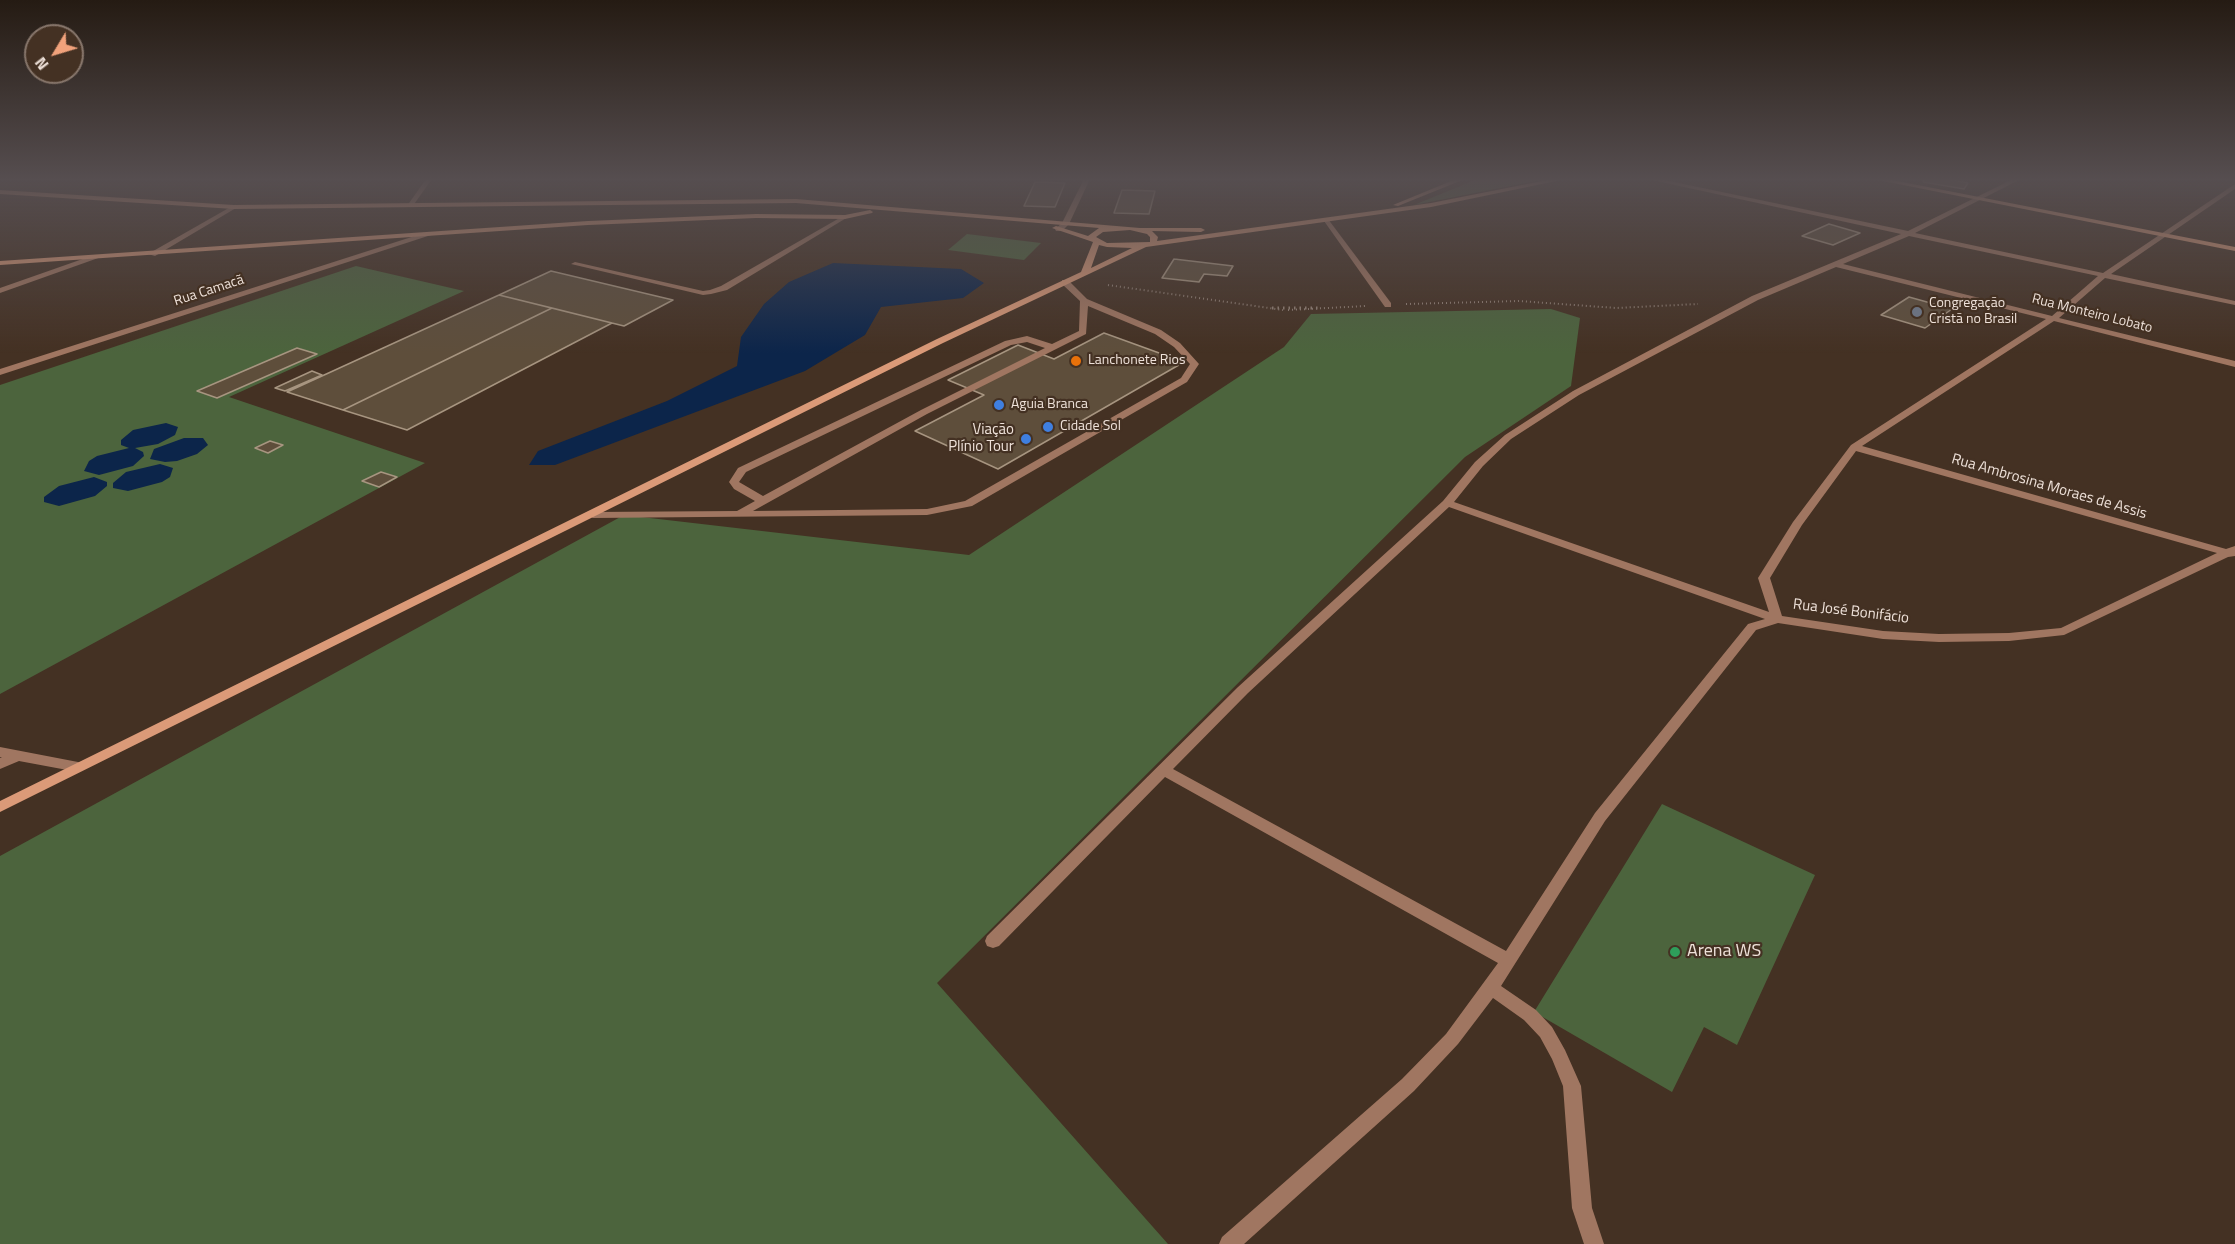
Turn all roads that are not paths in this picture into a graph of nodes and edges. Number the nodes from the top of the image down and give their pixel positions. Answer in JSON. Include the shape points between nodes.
{"nodes":[{"id":1,"x":182,"y":237,"type":"edge"},
{"id":2,"x":397,"y":237,"type":"edge"},
{"id":3,"x":421,"y":237,"type":"edge"},
{"id":4,"x":811,"y":237,"type":"edge"},
{"id":5,"x":1086,"y":237,"type":"edge"},
{"id":6,"x":1093,"y":237,"type":"edge"},
{"id":7,"x":1152,"y":237,"type":"edge"},
{"id":8,"x":1193,"y":237,"type":"edge"},
{"id":9,"x":1338,"y":237,"type":"edge"},
{"id":10,"x":1901,"y":237,"type":"edge"},
{"id":11,"x":1922,"y":237,"type":"edge"},
{"id":12,"x":2161,"y":237,"type":"edge"},
{"id":13,"x":2174,"y":237,"type":"edge"},
{"id":14,"x":1094,"y":241,"type":"junction"},
{"id":15,"x":1150,"y":243,"type":"junction"},
{"id":16,"x":2235,"y":249,"type":"edge"},
{"id":17,"x":152,"y":254,"type":"junction"},
{"id":18,"x":97,"y":257,"type":"junction"},
{"id":19,"x":0,"y":263,"type":"edge"},
{"id":20,"x":575,"y":264,"type":"dead end"},
{"id":21,"x":1838,"y":265,"type":"junction"},
{"id":22,"x":1085,"y":272,"type":"junction"},
{"id":23,"x":2103,"y":276,"type":"junction"},
{"id":24,"x":1065,"y":282,"type":"junction"},
{"id":25,"x":0,"y":291,"type":"edge"},
{"id":26,"x":1084,"y":300,"type":"junction"},
{"id":27,"x":2235,"y":303,"type":"edge"},
{"id":28,"x":1388,"y":305,"type":"dead end"},
{"id":29,"x":2054,"y":318,"type":"junction"},
{"id":30,"x":1052,"y":347,"type":"junction"},
{"id":31,"x":2235,"y":364,"type":"edge"},
{"id":32,"x":0,"y":372,"type":"edge"},
{"id":33,"x":1854,"y":447,"type":"junction"},
{"id":34,"x":764,"y":501,"type":"junction"},
{"id":35,"x":1447,"y":503,"type":"junction"},
{"id":36,"x":739,"y":514,"type":"junction"},
{"id":37,"x":593,"y":515,"type":"junction"},
{"id":38,"x":2233,"y":552,"type":"edge"},
{"id":39,"x":1777,"y":619,"type":"junction"},
{"id":40,"x":0,"y":752,"type":"edge"},
{"id":41,"x":17,"y":756,"type":"junction"},
{"id":42,"x":0,"y":764,"type":"edge"},
{"id":43,"x":78,"y":767,"type":"junction"},
{"id":44,"x":1163,"y":770,"type":"junction"},
{"id":45,"x":0,"y":807,"type":"edge"},
{"id":46,"x":993,"y":941,"type":"dead end"},
{"id":47,"x":1509,"y":961,"type":"junction"},
{"id":48,"x":1491,"y":988,"type":"junction"},
{"id":49,"x":1229,"y":1244,"type":"edge"},
{"id":50,"x":1594,"y":1244,"type":"edge"}],
"edges":[{"from":1,"to":17,"type":"street"},
{"from":2,"to":17,"type":"main road"},
{"from":3,"to":32,"type":"street","name":"Rua Camacã"},
{"from":4,"to":20,"type":"street","via":[[724,288],[703,293]]},
{"from":5,"to":14,"type":"main road"},
{"from":6,"to":14,"type":"main road"},
{"from":7,"to":15,"type":"main road"},
{"from":8,"to":15,"type":"main road"},
{"from":9,"to":28,"type":"street"},
{"from":10,"to":21,"type":"street"},
{"from":11,"to":23,"type":"street"},
{"from":12,"to":23,"type":"street"},
{"from":13,"to":16,"type":"main road"},
{"from":14,"to":15,"type":"main road","via":[[1123,247]]},
{"from":14,"to":22,"type":"main road"},
{"from":15,"to":22,"type":"main road"},
{"from":17,"to":18,"type":"main road"},
{"from":18,"to":19,"type":"main road"},
{"from":18,"to":25,"type":"street"},
{"from":21,"to":29,"type":"street","name":"Rua Monteiro Lobato"},
{"from":21,"to":35,"type":"street","via":[[1755,298],[1576,393],[1508,437]]},
{"from":22,"to":24,"type":"main road"},
{"from":23,"to":27,"type":"street"},
{"from":23,"to":29,"type":"street"},
{"from":24,"to":26,"type":"street"},
{"from":24,"to":37,"type":"main road"},
{"from":26,"to":30,"type":"street","via":[[1083,332]]},
{"from":26,"to":36,"type":"street","via":[[1158,332],[1195,364],[1184,380],[968,504],[927,512]]},
{"from":29,"to":31,"type":"street","name":"Rua Monteiro Lobato"},
{"from":29,"to":33,"type":"street"},
{"from":30,"to":34,"type":"street","via":[[924,412]]},
{"from":30,"to":34,"type":"street","via":[[1028,339],[1008,343],[742,470],[734,482]]},
{"from":33,"to":38,"type":"street","name":"Rua Ambrosina Moraes de Assis"},
{"from":33,"to":39,"type":"street","via":[[1797,524],[1764,578]]},
{"from":34,"to":36,"type":"street"},
{"from":35,"to":39,"type":"street"},
{"from":35,"to":44,"type":"street","via":[[1243,690]]},
{"from":36,"to":37,"type":"street"},
{"from":37,"to":43,"type":"main road"},
{"from":38,"to":39,"type":"street","name":"Rua José Bonifácio","via":[[2064,631],[1939,638]]},
{"from":39,"to":47,"type":"street","name":"Rua José Bonifácio","via":[[1752,627],[1600,817]]},
{"from":40,"to":41,"type":"street"},
{"from":41,"to":42,"type":"street"},
{"from":41,"to":43,"type":"street"},
{"from":43,"to":45,"type":"main road"},
{"from":44,"to":46,"type":"street"},
{"from":44,"to":47,"type":"street"},
{"from":47,"to":48,"type":"street","name":"Rua José Bonifácio"},
{"from":48,"to":49,"type":"street","name":"Rua José Bonifácio","via":[[1452,1039],[1408,1085]]},
{"from":48,"to":50,"type":"street","via":[[1530,1015],[1546,1032],[1572,1086],[1581,1208]]}]}
